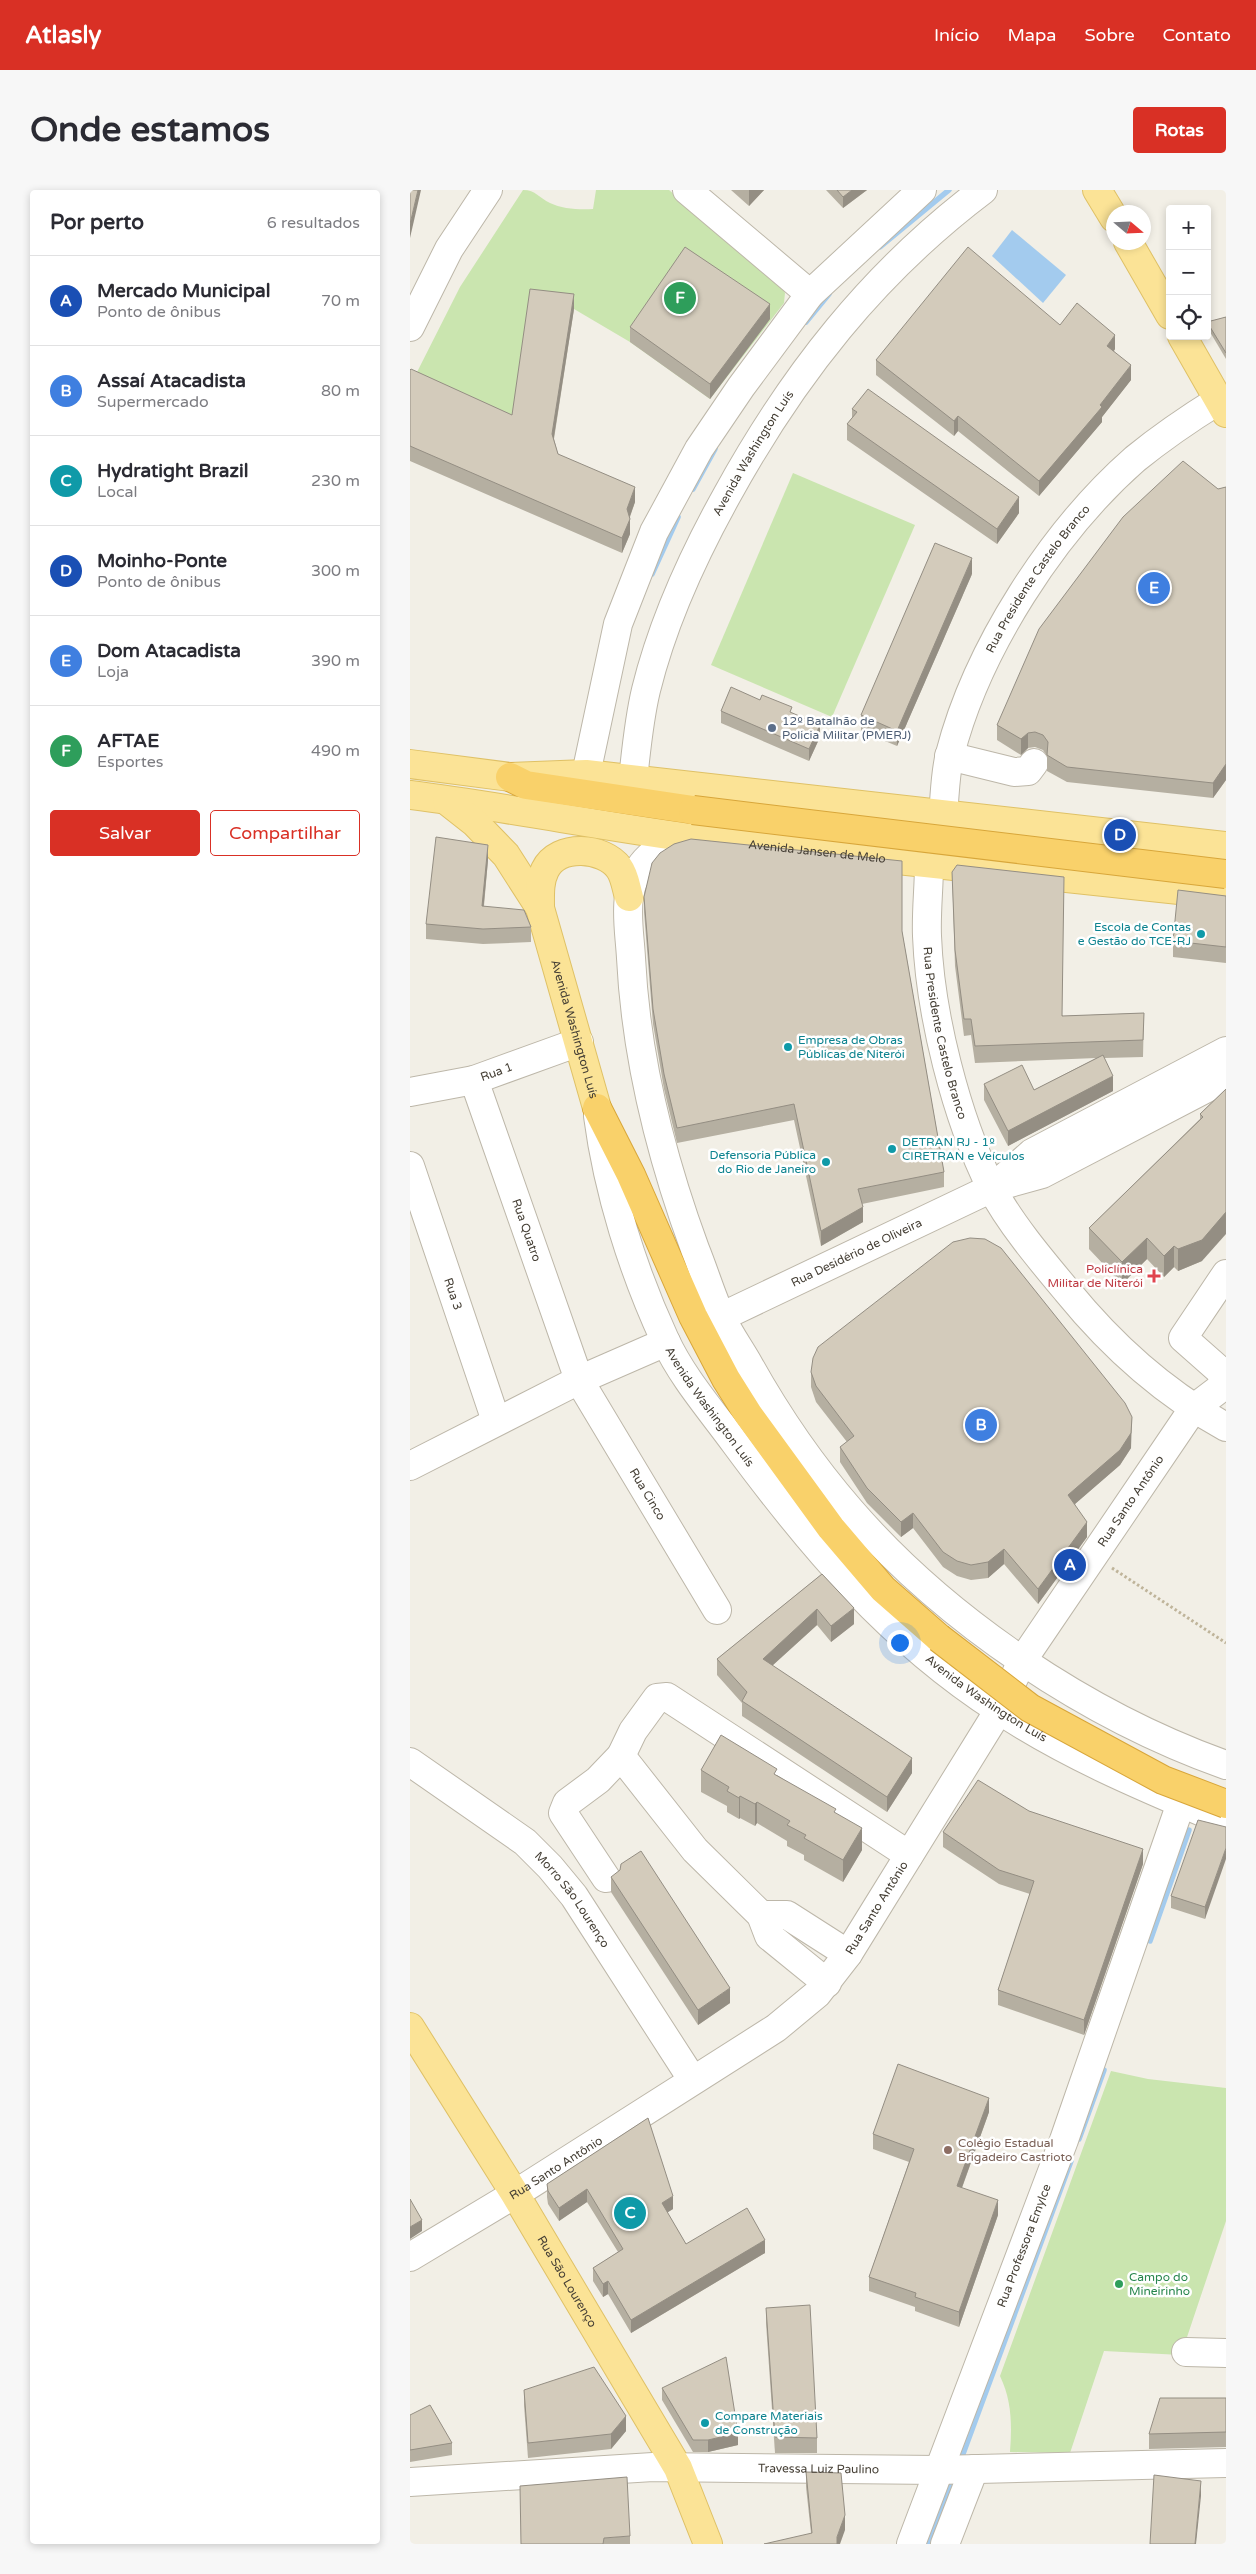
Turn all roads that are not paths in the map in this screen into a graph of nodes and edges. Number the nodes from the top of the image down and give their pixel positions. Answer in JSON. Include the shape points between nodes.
{"nodes":[{"id":1,"x":488,"y":190,"type":"edge"},
{"id":2,"x":688,"y":190,"type":"edge"},
{"id":3,"x":922,"y":190,"type":"edge"},
{"id":4,"x":983,"y":190,"type":"edge"},
{"id":5,"x":1097,"y":190,"type":"edge"},
{"id":6,"x":1106,"y":205,"type":"edge"},
{"id":7,"x":1133,"y":250,"type":"edge"},
{"id":8,"x":810,"y":294,"type":"junction"},
{"id":9,"x":1166,"y":308,"type":"edge"},
{"id":10,"x":410,"y":327,"type":"edge"},
{"id":11,"x":1184,"y":340,"type":"edge"},
{"id":12,"x":1222,"y":406,"type":"edge"},
{"id":13,"x":949,"y":756,"type":"junction"},
{"id":14,"x":1034,"y":763,"type":"dead end"},
{"id":15,"x":410,"y":764,"type":"edge"},
{"id":16,"x":586,"y":774,"type":"junction"},
{"id":17,"x":510,"y":777,"type":"junction"},
{"id":18,"x":633,"y":780,"type":"junction"},
{"id":19,"x":410,"y":795,"type":"edge"},
{"id":20,"x":445,"y":800,"type":"junction"},
{"id":21,"x":943,"y":814,"type":"junction"},
{"id":22,"x":690,"y":838,"type":"junction"},
{"id":23,"x":1140,"y":838,"type":"junction"},
{"id":24,"x":1226,"y":846,"type":"edge"},
{"id":25,"x":929,"y":864,"type":"junction"},
{"id":26,"x":1226,"y":874,"type":"edge"},
{"id":27,"x":1134,"y":886,"type":"junction"},
{"id":28,"x":1226,"y":895,"type":"edge"},
{"id":29,"x":628,"y":897,"type":"junction"},
{"id":30,"x":540,"y":908,"type":"junction"},
{"id":31,"x":579,"y":1042,"type":"junction"},
{"id":32,"x":1226,"y":1051,"type":"edge"},
{"id":33,"x":1226,"y":1078,"type":"edge"},
{"id":34,"x":474,"y":1080,"type":"junction"},
{"id":35,"x":410,"y":1092,"type":"edge"},
{"id":36,"x":597,"y":1108,"type":"junction"},
{"id":37,"x":410,"y":1166,"type":"edge"},
{"id":38,"x":992,"y":1188,"type":"junction"},
{"id":39,"x":1226,"y":1274,"type":"edge"},
{"id":40,"x":721,"y":1318,"type":"junction"},
{"id":41,"x":666,"y":1342,"type":"junction"},
{"id":42,"x":1226,"y":1378,"type":"edge"},
{"id":43,"x":579,"y":1380,"type":"junction"},
{"id":44,"x":1193,"y":1410,"type":"junction"},
{"id":45,"x":496,"y":1421,"type":"junction"},
{"id":46,"x":1226,"y":1427,"type":"edge"},
{"id":47,"x":412,"y":1460,"type":"edge"},
{"id":48,"x":717,"y":1610,"type":"dead end"},
{"id":49,"x":1022,"y":1661,"type":"junction"},
{"id":50,"x":999,"y":1710,"type":"junction"},
{"id":51,"x":621,"y":1756,"type":"junction"},
{"id":52,"x":410,"y":1762,"type":"edge"},
{"id":53,"x":1226,"y":1765,"type":"edge"},
{"id":54,"x":1181,"y":1803,"type":"junction"},
{"id":55,"x":1226,"y":1804,"type":"edge"},
{"id":56,"x":1226,"y":1822,"type":"edge"},
{"id":57,"x":909,"y":1855,"type":"junction"},
{"id":58,"x":606,"y":1878,"type":"dead end"},
{"id":59,"x":761,"y":1914,"type":"junction"},
{"id":60,"x":848,"y":1954,"type":"junction"},
{"id":61,"x":828,"y":1983,"type":"junction"},
{"id":62,"x":410,"y":2028,"type":"edge"},
{"id":63,"x":692,"y":2079,"type":"junction"},
{"id":64,"x":515,"y":2194,"type":"junction"},
{"id":65,"x":410,"y":2257,"type":"edge"},
{"id":66,"x":1186,"y":2352,"type":"dead end"},
{"id":67,"x":1226,"y":2353,"type":"edge"},
{"id":68,"x":1226,"y":2463,"type":"edge"},
{"id":69,"x":678,"y":2468,"type":"junction"},
{"id":70,"x":974,"y":2469,"type":"junction"},
{"id":71,"x":938,"y":2470,"type":"junction"},
{"id":72,"x":410,"y":2482,"type":"edge"},
{"id":73,"x":708,"y":2544,"type":"edge"},
{"id":74,"x":911,"y":2544,"type":"edge"},
{"id":75,"x":945,"y":2544,"type":"edge"}],
"edges":[{"from":1,"to":10,"type":"street","via":[[449,249]]},
{"from":2,"to":8,"type":"street"},
{"from":3,"to":8,"type":"street"},
{"from":4,"to":18,"type":"street","name":"Avenida Washington Luís","via":[[955,211],[896,266],[841,323],[786,394],[742,467],[697,548],[666,624],[646,691]]},
{"from":5,"to":6,"type":"main road"},
{"from":7,"to":9,"type":"main road"},
{"from":8,"to":16,"type":"street","via":[[698,449],[654,532],[618,624]]},
{"from":11,"to":12,"type":"main road"},
{"from":12,"to":13,"type":"street","name":"Rua Presidente Castelo Branco","via":[[1170,431],[1135,460],[1095,498],[1048,558],[1003,625],[967,699]]},
{"from":13,"to":14,"type":"street","via":[[1014,772],[1028,771]]},
{"from":13,"to":21,"type":"street","name":"Rua Presidente Castelo Branco"},
{"from":15,"to":17,"type":"main road"},
{"from":16,"to":17,"type":"main road"},
{"from":16,"to":18,"type":"main road"},
{"from":17,"to":26,"type":"highway","bridge":true,"via":[[526,785],[693,810]]},
{"from":18,"to":21,"type":"main road"},
{"from":19,"to":20,"type":"main road","name":"Avenida Jansen de Melo"},
{"from":20,"to":22,"type":"main road","name":"Avenida Jansen de Melo"},
{"from":20,"to":30,"type":"main road","name":"Avenida Washington Luís","via":[[475,823],[506,854]]},
{"from":21,"to":23,"type":"main road"},
{"from":22,"to":25,"type":"main road","name":"Avenida Jansen de Melo"},
{"from":22,"to":29,"type":"street","via":[[673,840],[654,850],[635,877]]},
{"from":23,"to":24,"type":"main road"},
{"from":23,"to":27,"type":"main road","via":[[1156,858],[1158,867],[1150,880]]},
{"from":25,"to":27,"type":"main road","name":"Avenida Jansen de Melo"},
{"from":25,"to":38,"type":"street","name":"Rua Presidente Castelo Branco","via":[[927,936],[936,1008],[970,1139]]},
{"from":27,"to":28,"type":"main road","name":"Avenida Jansen de Melo"},
{"from":29,"to":30,"type":"main road","via":[[623,875],[606,856],[591,851],[566,853],[545,868],[540,885]]},
{"from":29,"to":40,"type":"street","via":[[642,1067],[655,1126],[675,1195]]},
{"from":30,"to":31,"type":"main road","name":"Avenida Washington Luís"},
{"from":31,"to":34,"type":"street","name":"Rua 1"},
{"from":31,"to":36,"type":"main road","name":"Avenida Washington Luís"},
{"from":32,"to":38,"type":"street","name":"Rua Desidério de Oliveira","via":[[1032,1153]]},
{"from":33,"to":38,"type":"street","name":"Rua Desidério de Oliveira","via":[[1042,1174]]},
{"from":34,"to":35,"type":"street","name":"Rua 1"},
{"from":34,"to":43,"type":"street","name":"Rua Quatro"},
{"from":36,"to":41,"type":"street","name":"Avenida Washington Luís","via":[[608,1173],[621,1219]]},
{"from":36,"to":55,"type":"highway","bridge":true,"via":[[631,1175],[693,1316],[726,1379],[831,1528],[883,1589],[939,1638],[1030,1708],[1163,1780]]},
{"from":37,"to":45,"type":"street","name":"Rua 3"},
{"from":38,"to":40,"type":"street","name":"Rua Desidério de Oliveira"},
{"from":38,"to":44,"type":"street","name":"Rua Presidente Castelo Branco","via":[[1034,1250],[1092,1322]]},
{"from":39,"to":42,"type":"street","via":[[1183,1338]]},
{"from":40,"to":49,"type":"street","via":[[777,1414],[852,1511],[911,1573],[972,1626]]},
{"from":41,"to":43,"type":"street"},
{"from":41,"to":50,"type":"street","name":"Avenida Washington Luís","via":[[698,1393],[746,1458],[851,1588],[897,1633]]},
{"from":42,"to":44,"type":"street","name":"Rua Santo Antônio","via":[[1218,1390]]},
{"from":43,"to":45,"type":"street"},
{"from":43,"to":48,"type":"street","name":"Rua Cinco"},
{"from":44,"to":46,"type":"street","name":"Rua Presidente Castelo Branco"},
{"from":44,"to":49,"type":"street","name":"Rua Santo Antônio"},
{"from":45,"to":47,"type":"street"},
{"from":49,"to":50,"type":"street","name":"Rua Santo Antônio"},
{"from":49,"to":53,"type":"street","via":[[1141,1728]]},
{"from":50,"to":54,"type":"street","name":"Avenida Washington Luís","via":[[1093,1765]]},
{"from":50,"to":57,"type":"street","name":"Rua Santo Antônio"},
{"from":51,"to":57,"type":"street","via":[[633,1731],[657,1698],[667,1697]]},
{"from":51,"to":58,"type":"street","via":[[598,1780],[567,1803],[563,1813]]},
{"from":51,"to":59,"type":"street","via":[[695,1850]]},
{"from":52,"to":63,"type":"street","name":"Morro São Lourenço","via":[[525,1842],[550,1866],[574,1896]]},
{"from":54,"to":56,"type":"street","name":"Avenida Washington Luís"},
{"from":54,"to":71,"type":"street","name":"Rua Professora Emylce","via":[[1064,2140]]},
{"from":57,"to":60,"type":"street","name":"Rua Santo Antônio"},
{"from":59,"to":60,"type":"street","via":[[787,1915]]},
{"from":59,"to":61,"type":"street","via":[[768,1936]]},
{"from":60,"to":61,"type":"street","name":"Rua Santo Antônio"},
{"from":61,"to":63,"type":"street","name":"Rua Santo Antônio","via":[[776,2028]]},
{"from":62,"to":64,"type":"main road","name":"Rua São Lourenço"},
{"from":63,"to":64,"type":"street","name":"Rua Santo Antônio"},
{"from":64,"to":65,"type":"street","name":"Rua Santo Antônio"},
{"from":64,"to":69,"type":"main road","name":"Rua São Lourenço"},
{"from":66,"to":67,"type":"street"},
{"from":68,"to":70,"type":"street","name":"Travessa Luiz Paulino"},
{"from":69,"to":71,"type":"street","name":"Travessa Luiz Paulino"},
{"from":69,"to":72,"type":"street","name":"Travessa Luiz Paulino"},
{"from":69,"to":73,"type":"main road","name":"Rua São Lourenço"},
{"from":70,"to":71,"type":"street","name":"Travessa Luiz Paulino"},
{"from":70,"to":75,"type":"street"},
{"from":71,"to":74,"type":"street","name":"Rua Professora Emylce"}]}
